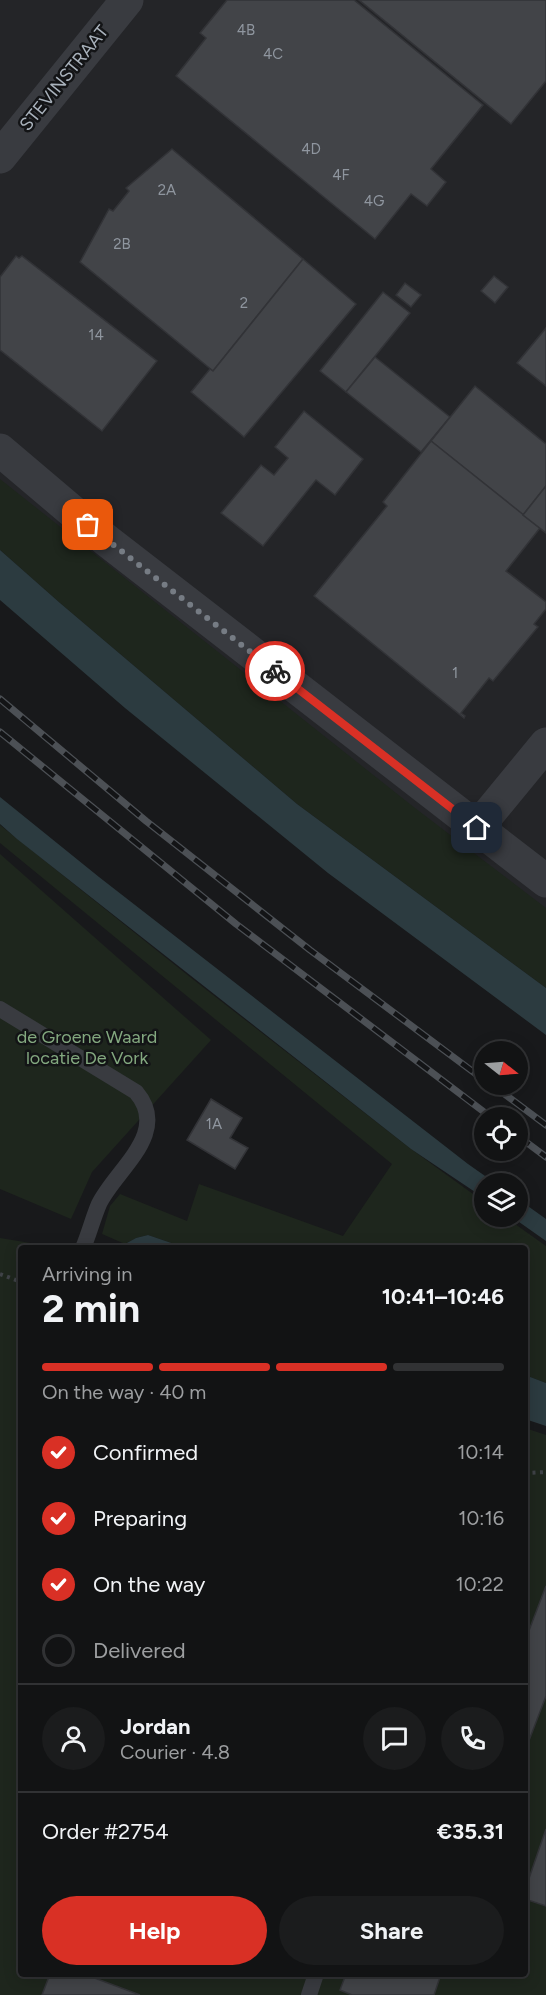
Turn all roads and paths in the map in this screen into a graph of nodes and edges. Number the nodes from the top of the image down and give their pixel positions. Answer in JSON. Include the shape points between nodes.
{"nodes":[{"id":1,"x":127,"y":0,"type":"edge"},
{"id":2,"x":0,"y":157,"type":"edge"},
{"id":3,"x":0,"y":450,"type":"edge"},
{"id":4,"x":546,"y":744,"type":"edge"},
{"id":5,"x":477,"y":828,"type":"junction"},
{"id":6,"x":546,"y":881,"type":"edge"},
{"id":7,"x":0,"y":1009,"type":"edge"},
{"id":8,"x":84,"y":1245,"type":"edge"},
{"id":9,"x":0,"y":1274,"type":"edge"},
{"id":10,"x":18,"y":1281,"type":"edge"},
{"id":11,"x":546,"y":1472,"type":"edge"},
{"id":12,"x":528,"y":1473,"type":"edge"},
{"id":13,"x":315,"y":1977,"type":"edge"},
{"id":14,"x":309,"y":1995,"type":"edge"}],
"edges":[{"from":1,"to":2,"type":"street","name":"STEVINSTRAAT"},
{"from":3,"to":5,"type":"street","via":[[106,540]]},
{"from":4,"to":5,"type":"street"},
{"from":5,"to":6,"type":"street"},
{"from":7,"to":8,"type":"lane","via":[[136,1092],[144,1101],[147,1131],[100,1203]]},
{"from":9,"to":10,"type":"path"},
{"from":11,"to":12,"type":"path"},
{"from":13,"to":14,"type":"lane"}]}
